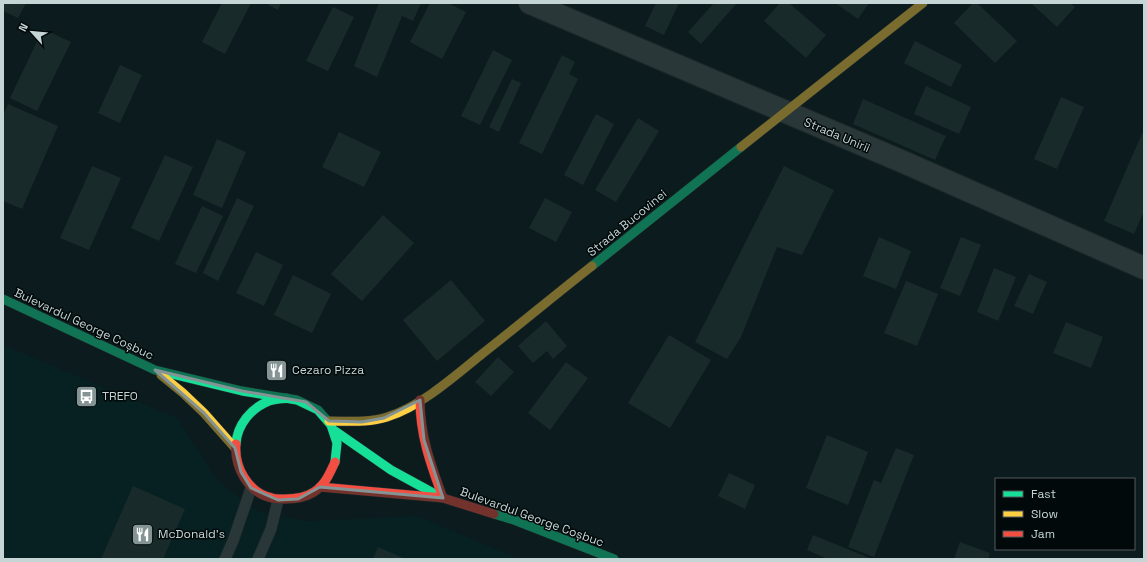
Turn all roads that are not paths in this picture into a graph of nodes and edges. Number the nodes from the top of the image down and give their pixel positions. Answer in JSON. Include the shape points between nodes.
{"nodes":[{"id":1,"x":530,"y":3,"type":"edge"},
{"id":2,"x":923,"y":3,"type":"edge"},
{"id":3,"x":784,"y":112,"type":"junction"},
{"id":4,"x":1144,"y":268,"type":"edge"},
{"id":5,"x":3,"y":299,"type":"edge"},
{"id":6,"x":155,"y":370,"type":"junction"},
{"id":7,"x":287,"y":398,"type":"junction"},
{"id":8,"x":420,"y":400,"type":"junction"},
{"id":9,"x":329,"y":421,"type":"junction"},
{"id":10,"x":335,"y":431,"type":"junction"},
{"id":11,"x":235,"y":448,"type":"junction"},
{"id":12,"x":320,"y":487,"type":"junction"},
{"id":13,"x":251,"y":488,"type":"junction"},
{"id":14,"x":443,"y":498,"type":"junction"},
{"id":15,"x":278,"y":500,"type":"junction"},
{"id":16,"x":609,"y":558,"type":"edge"},
{"id":17,"x":225,"y":559,"type":"edge"},
{"id":18,"x":258,"y":559,"type":"edge"}],
"edges":[{"from":1,"to":3,"type":"street","name":"Strada Unirii"},
{"from":2,"to":3,"type":"main road","name":"Strada Bucovinei"},
{"from":3,"to":4,"type":"street","name":"Strada Unirii"},
{"from":3,"to":8,"type":"main road","name":"Strada Bucovinei","via":[[468,366]]},
{"from":5,"to":6,"type":"main road","name":"Bulevardul George Coșbuc"},
{"from":6,"to":7,"type":"main road","name":"Bulevardul George Coșbuc","via":[[242,391]]},
{"from":6,"to":11,"type":"main road","name":"Bulevardul George Coșbuc","via":[[204,413]]},
{"from":7,"to":9,"type":"main road","name":"Bulevardul George Coșbuc","via":[[306,402],[323,413]]},
{"from":7,"to":11,"type":"main road","name":"Bulevardul George Coșbuc","via":[[270,401],[249,414],[239,429]]},
{"from":8,"to":9,"type":"main road","name":"Strada Bucovinei","via":[[402,412],[384,418],[362,422]]},
{"from":8,"to":14,"type":"main road","via":[[424,440]]},
{"from":9,"to":10,"type":"main road","name":"Bulevardul George Coșbuc"},
{"from":10,"to":12,"type":"main road","name":"Bulevardul George Coșbuc","via":[[337,452],[334,467]]},
{"from":10,"to":14,"type":"main road","name":"Bulevardul George Coșbuc","via":[[391,470]]},
{"from":11,"to":13,"type":"main road","name":"Bulevardul George Coșbuc","via":[[240,472]]},
{"from":12,"to":14,"type":"main road","name":"Bulevardul George Coșbuc"},
{"from":12,"to":15,"type":"main road","name":"Bulevardul George Coșbuc","via":[[298,499]]},
{"from":13,"to":15,"type":"main road","name":"Bulevardul George Coșbuc"},
{"from":13,"to":17,"type":"lane"},
{"from":14,"to":16,"type":"main road","name":"Bulevardul George Coșbuc","via":[[514,520]]},
{"from":15,"to":18,"type":"lane","via":[[271,529]]}]}
